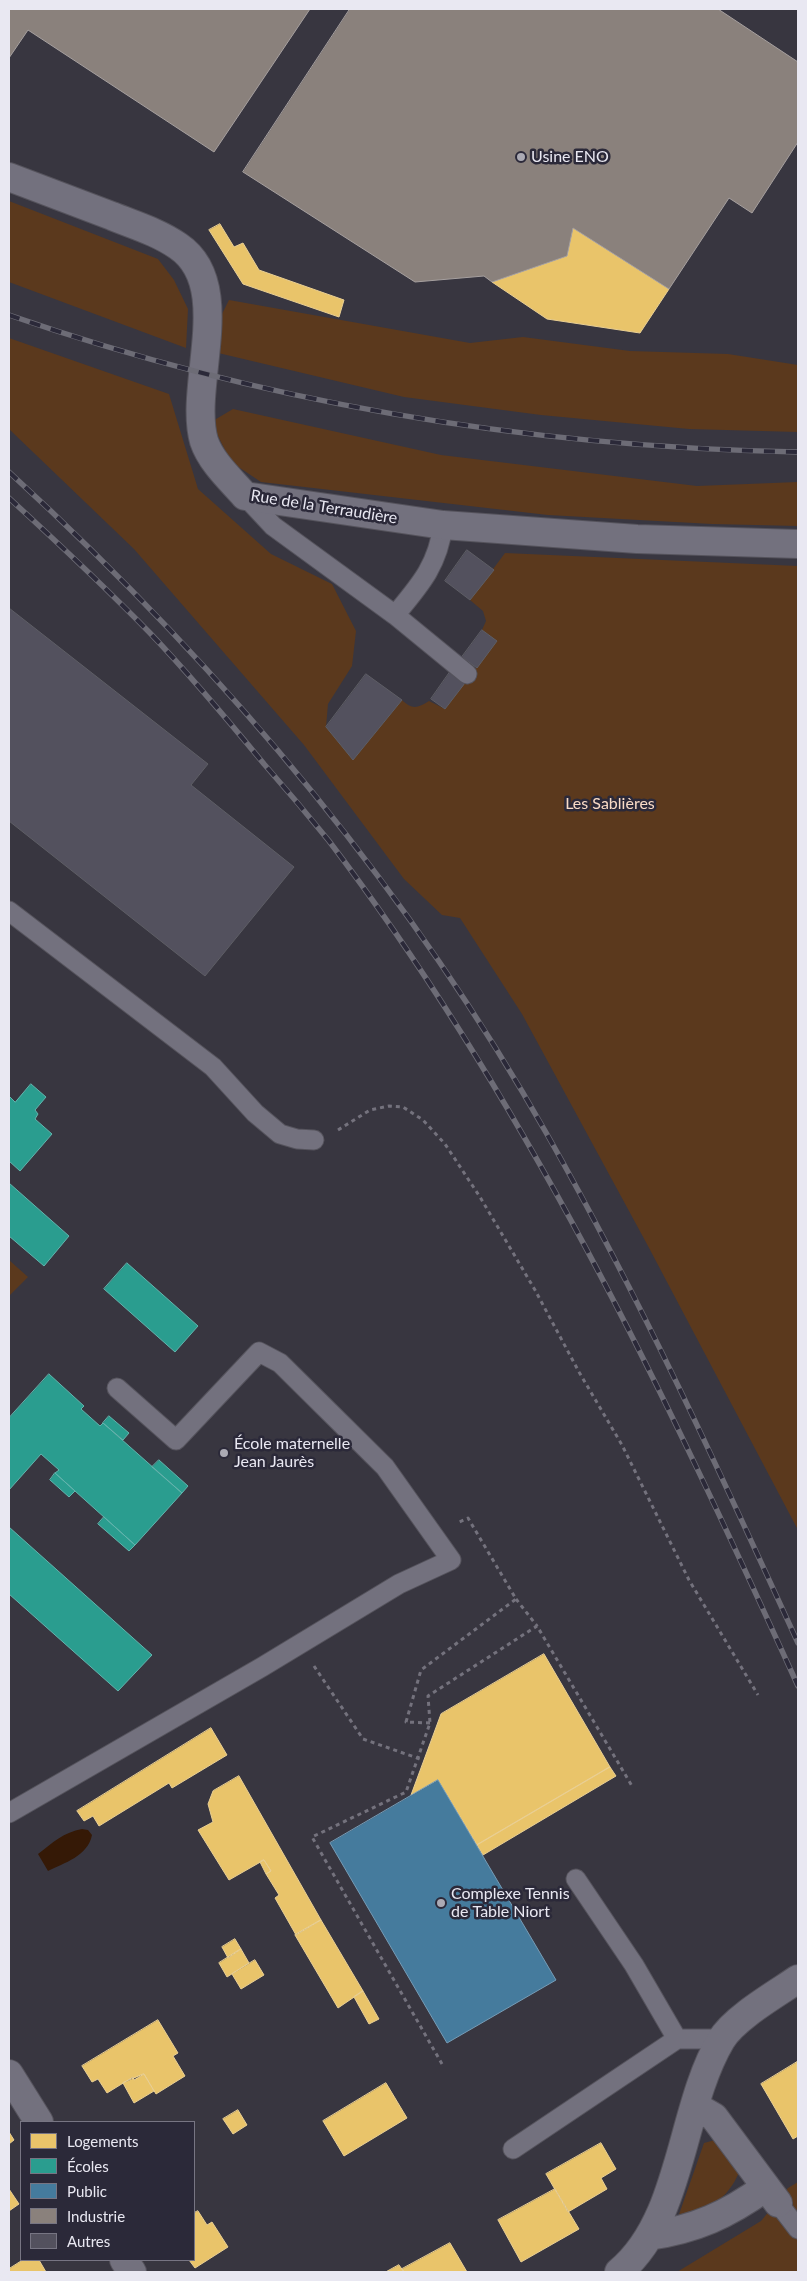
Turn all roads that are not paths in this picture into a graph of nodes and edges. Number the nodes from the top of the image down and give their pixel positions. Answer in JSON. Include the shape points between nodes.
{"nodes":[{"id":1,"x":9,"y":176,"type":"edge"},
{"id":2,"x":245,"y":496,"type":"junction"},
{"id":3,"x":443,"y":525,"type":"junction"},
{"id":4,"x":798,"y":544,"type":"edge"},
{"id":5,"x":395,"y":615,"type":"junction"},
{"id":6,"x":467,"y":674,"type":"dead end"},
{"id":7,"x":9,"y":911,"type":"edge"},
{"id":8,"x":314,"y":1140,"type":"road end"},
{"id":9,"x":117,"y":1388,"type":"dead end"},
{"id":10,"x":9,"y":1813,"type":"edge"},
{"id":11,"x":576,"y":1879,"type":"dead end"},
{"id":12,"x":798,"y":1980,"type":"edge"},
{"id":13,"x":677,"y":2039,"type":"junction"},
{"id":14,"x":721,"y":2039,"type":"junction"},
{"id":15,"x":9,"y":2074,"type":"edge"},
{"id":16,"x":695,"y":2106,"type":"junction"},
{"id":17,"x":38,"y":2121,"type":"edge"},
{"id":18,"x":513,"y":2149,"type":"dead end"},
{"id":19,"x":772,"y":2195,"type":"junction"},
{"id":20,"x":798,"y":2229,"type":"edge"},
{"id":21,"x":649,"y":2236,"type":"junction"},
{"id":22,"x":125,"y":2261,"type":"edge"},
{"id":23,"x":132,"y":2272,"type":"edge"},
{"id":24,"x":619,"y":2272,"type":"edge"}],
"edges":[{"from":1,"to":2,"type":"street","name":"Rue de la Terraudière","via":[[155,233],[179,246],[195,262],[203,279],[206,299],[207,338],[200,420],[203,436],[214,460]]},
{"from":2,"to":3,"type":"street","name":"Rue de la Terraudière"},
{"from":2,"to":5,"type":"lane","via":[[273,526]]},
{"from":3,"to":4,"type":"street","name":"Rue de la Terraudière","via":[[637,539]]},
{"from":3,"to":5,"type":"lane","via":[[441,541],[427,577]]},
{"from":5,"to":6,"type":"lane"},
{"from":7,"to":8,"type":"lane","via":[[213,1067],[255,1113],[280,1134]]},
{"from":9,"to":10,"type":"lane","via":[[176,1440],[259,1352],[280,1363],[385,1467],[451,1560],[399,1584]]},
{"from":11,"to":13,"type":"lane","via":[[634,1965]]},
{"from":12,"to":14,"type":"street","via":[[748,2014]]},
{"from":13,"to":14,"type":"lane"},
{"from":13,"to":18,"type":"lane"},
{"from":14,"to":16,"type":"street"},
{"from":15,"to":17,"type":"street"},
{"from":16,"to":19,"type":"street","via":[[714,2118]]},
{"from":16,"to":21,"type":"street","via":[[662,2210]]},
{"from":19,"to":20,"type":"lane"},
{"from":19,"to":21,"type":"street","via":[[742,2204],[706,2223]]},
{"from":21,"to":24,"type":"street"},
{"from":22,"to":23,"type":"street"}]}
